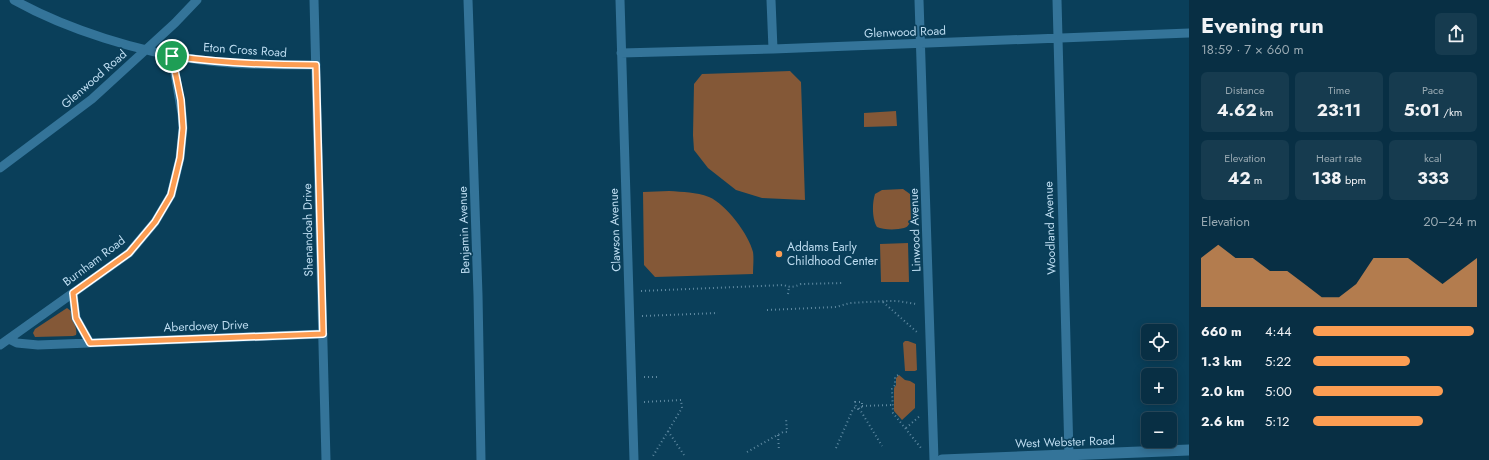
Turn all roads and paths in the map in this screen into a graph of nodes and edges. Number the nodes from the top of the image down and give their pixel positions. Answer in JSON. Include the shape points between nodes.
{"nodes":[{"id":1,"x":14,"y":0,"type":"edge"},
{"id":2,"x":197,"y":0,"type":"edge"},
{"id":3,"x":314,"y":0,"type":"edge"},
{"id":4,"x":468,"y":0,"type":"edge"},
{"id":5,"x":620,"y":0,"type":"edge"},
{"id":6,"x":771,"y":0,"type":"edge"},
{"id":7,"x":920,"y":0,"type":"edge"},
{"id":8,"x":1056,"y":0,"type":"edge"},
{"id":9,"x":1189,"y":33,"type":"edge"},
{"id":10,"x":1057,"y":38,"type":"junction"},
{"id":11,"x":921,"y":43,"type":"junction"},
{"id":12,"x":773,"y":49,"type":"junction"},
{"id":13,"x":147,"y":50,"type":"junction"},
{"id":14,"x":621,"y":53,"type":"junction"},
{"id":15,"x":172,"y":56,"type":"junction"},
{"id":16,"x":316,"y":65,"type":"junction"},
{"id":17,"x":0,"y":168,"type":"edge"},
{"id":18,"x":843,"y":283,"type":"dead end"},
{"id":19,"x":789,"y":287,"type":"junction"},
{"id":20,"x":642,"y":291,"type":"dead end"},
{"id":21,"x":73,"y":293,"type":"junction"},
{"id":22,"x":788,"y":294,"type":"dead end"},
{"id":23,"x":882,"y":301,"type":"junction"},
{"id":24,"x":916,"y":304,"type":"dead end"},
{"id":25,"x":767,"y":310,"type":"dead end"},
{"id":26,"x":718,"y":313,"type":"dead end"},
{"id":27,"x":642,"y":316,"type":"dead end"},
{"id":28,"x":918,"y":333,"type":"dead end"},
{"id":29,"x":323,"y":334,"type":"junction"},
{"id":30,"x":9,"y":339,"type":"junction"},
{"id":31,"x":90,"y":343,"type":"junction"},
{"id":32,"x":0,"y":345,"type":"edge"},
{"id":33,"x":898,"y":374,"type":"dead end"},
{"id":34,"x":644,"y":377,"type":"dead end"},
{"id":35,"x":658,"y":377,"type":"dead end"},
{"id":36,"x":644,"y":402,"type":"dead end"},
{"id":37,"x":892,"y":405,"type":"junction"},
{"id":38,"x":856,"y":407,"type":"junction"},
{"id":39,"x":861,"y":407,"type":"junction"},
{"id":40,"x":921,"y":415,"type":"dead end"},
{"id":41,"x":786,"y":418,"type":"dead end"},
{"id":42,"x":906,"y":428,"type":"junction"},
{"id":43,"x":668,"y":431,"type":"junction"},
{"id":44,"x":778,"y":435,"type":"junction"},
{"id":45,"x":882,"y":446,"type":"dead end"},
{"id":46,"x":836,"y":448,"type":"dead end"},
{"id":47,"x":921,"y":448,"type":"dead end"},
{"id":48,"x":1189,"y":450,"type":"edge"},
{"id":49,"x":779,"y":451,"type":"dead end"},
{"id":50,"x":747,"y":452,"type":"dead end"},
{"id":51,"x":684,"y":455,"type":"dead end"},
{"id":52,"x":1069,"y":455,"type":"junction"},
{"id":53,"x":653,"y":456,"type":"dead end"},
{"id":54,"x":1048,"y":458,"type":"edge"},
{"id":55,"x":326,"y":460,"type":"edge"},
{"id":56,"x":481,"y":460,"type":"edge"},
{"id":57,"x":634,"y":460,"type":"edge"},
{"id":58,"x":934,"y":460,"type":"edge"},
{"id":59,"x":942,"y":460,"type":"edge"}],
"edges":[{"from":1,"to":13,"type":"street","name":"Eton Cross Road","via":[[69,26]]},
{"from":2,"to":13,"type":"street","name":"Glenwood Road"},
{"from":3,"to":16,"type":"street","name":"Shenandoah Drive"},
{"from":4,"to":56,"type":"street","name":"Benjamin Avenue"},
{"from":5,"to":14,"type":"street","name":"Clawson Avenue"},
{"from":6,"to":12,"type":"street"},
{"from":7,"to":11,"type":"street","name":"Linwood Avenue"},
{"from":8,"to":10,"type":"street","name":"Woodland Avenue"},
{"from":9,"to":10,"type":"street","name":"Glenwood Road"},
{"from":10,"to":11,"type":"street","name":"Glenwood Road"},
{"from":10,"to":52,"type":"street","name":"Woodland Avenue"},
{"from":11,"to":12,"type":"street","name":"Glenwood Road"},
{"from":11,"to":58,"type":"street","name":"Linwood Avenue"},
{"from":12,"to":14,"type":"street","name":"Glenwood Road"},
{"from":13,"to":15,"type":"street","name":"Eton Cross Road"},
{"from":13,"to":17,"type":"street","name":"Glenwood Road","via":[[92,99]]},
{"from":14,"to":57,"type":"street","name":"Clawson Avenue"},
{"from":15,"to":16,"type":"street","name":"Eton Cross Road","via":[[262,65]]},
{"from":15,"to":21,"type":"street","name":"Burnham Road","via":[[181,100],[183,128],[180,158],[171,195],[155,222],[129,253]]},
{"from":16,"to":29,"type":"street","name":"Shenandoah Drive"},
{"from":18,"to":19,"type":"path","via":[[801,284]]},
{"from":19,"to":20,"type":"path","via":[[784,285]]},
{"from":19,"to":22,"type":"path"},
{"from":21,"to":30,"type":"street","name":"Burnham Road"},
{"from":21,"to":31,"type":"street","via":[[76,318]]},
{"from":23,"to":24,"type":"path"},
{"from":23,"to":25,"type":"path","via":[[836,307]]},
{"from":23,"to":28,"type":"path"},
{"from":26,"to":27,"type":"path"},
{"from":29,"to":31,"type":"street","name":"Aberdovey Drive"},
{"from":29,"to":55,"type":"street","name":"Shenandoah Drive"},
{"from":30,"to":31,"type":"street","name":"Aberdovey Drive","via":[[26,345]]},
{"from":30,"to":32,"type":"street","name":"Burnham Road"},
{"from":33,"to":37,"type":"path","via":[[892,389]]},
{"from":34,"to":35,"type":"path"},
{"from":36,"to":43,"type":"path","via":[[681,400],[682,408]]},
{"from":37,"to":39,"type":"path"},
{"from":37,"to":42,"type":"path","via":[[893,413]]},
{"from":38,"to":39,"type":"path"},
{"from":38,"to":39,"type":"path","via":[[855,402],[862,402]]},
{"from":38,"to":46,"type":"path"},
{"from":39,"to":45,"type":"path"},
{"from":40,"to":42,"type":"path"},
{"from":41,"to":44,"type":"path","via":[[786,432]]},
{"from":42,"to":47,"type":"path"},
{"from":43,"to":51,"type":"path"},
{"from":43,"to":53,"type":"path"},
{"from":44,"to":49,"type":"path"},
{"from":44,"to":50,"type":"path"},
{"from":48,"to":52,"type":"street","name":"West Webster Road"},
{"from":52,"to":54,"type":"street","name":"West Webster Road"},
{"from":54,"to":59,"type":"street","name":"West Webster Road"}]}
